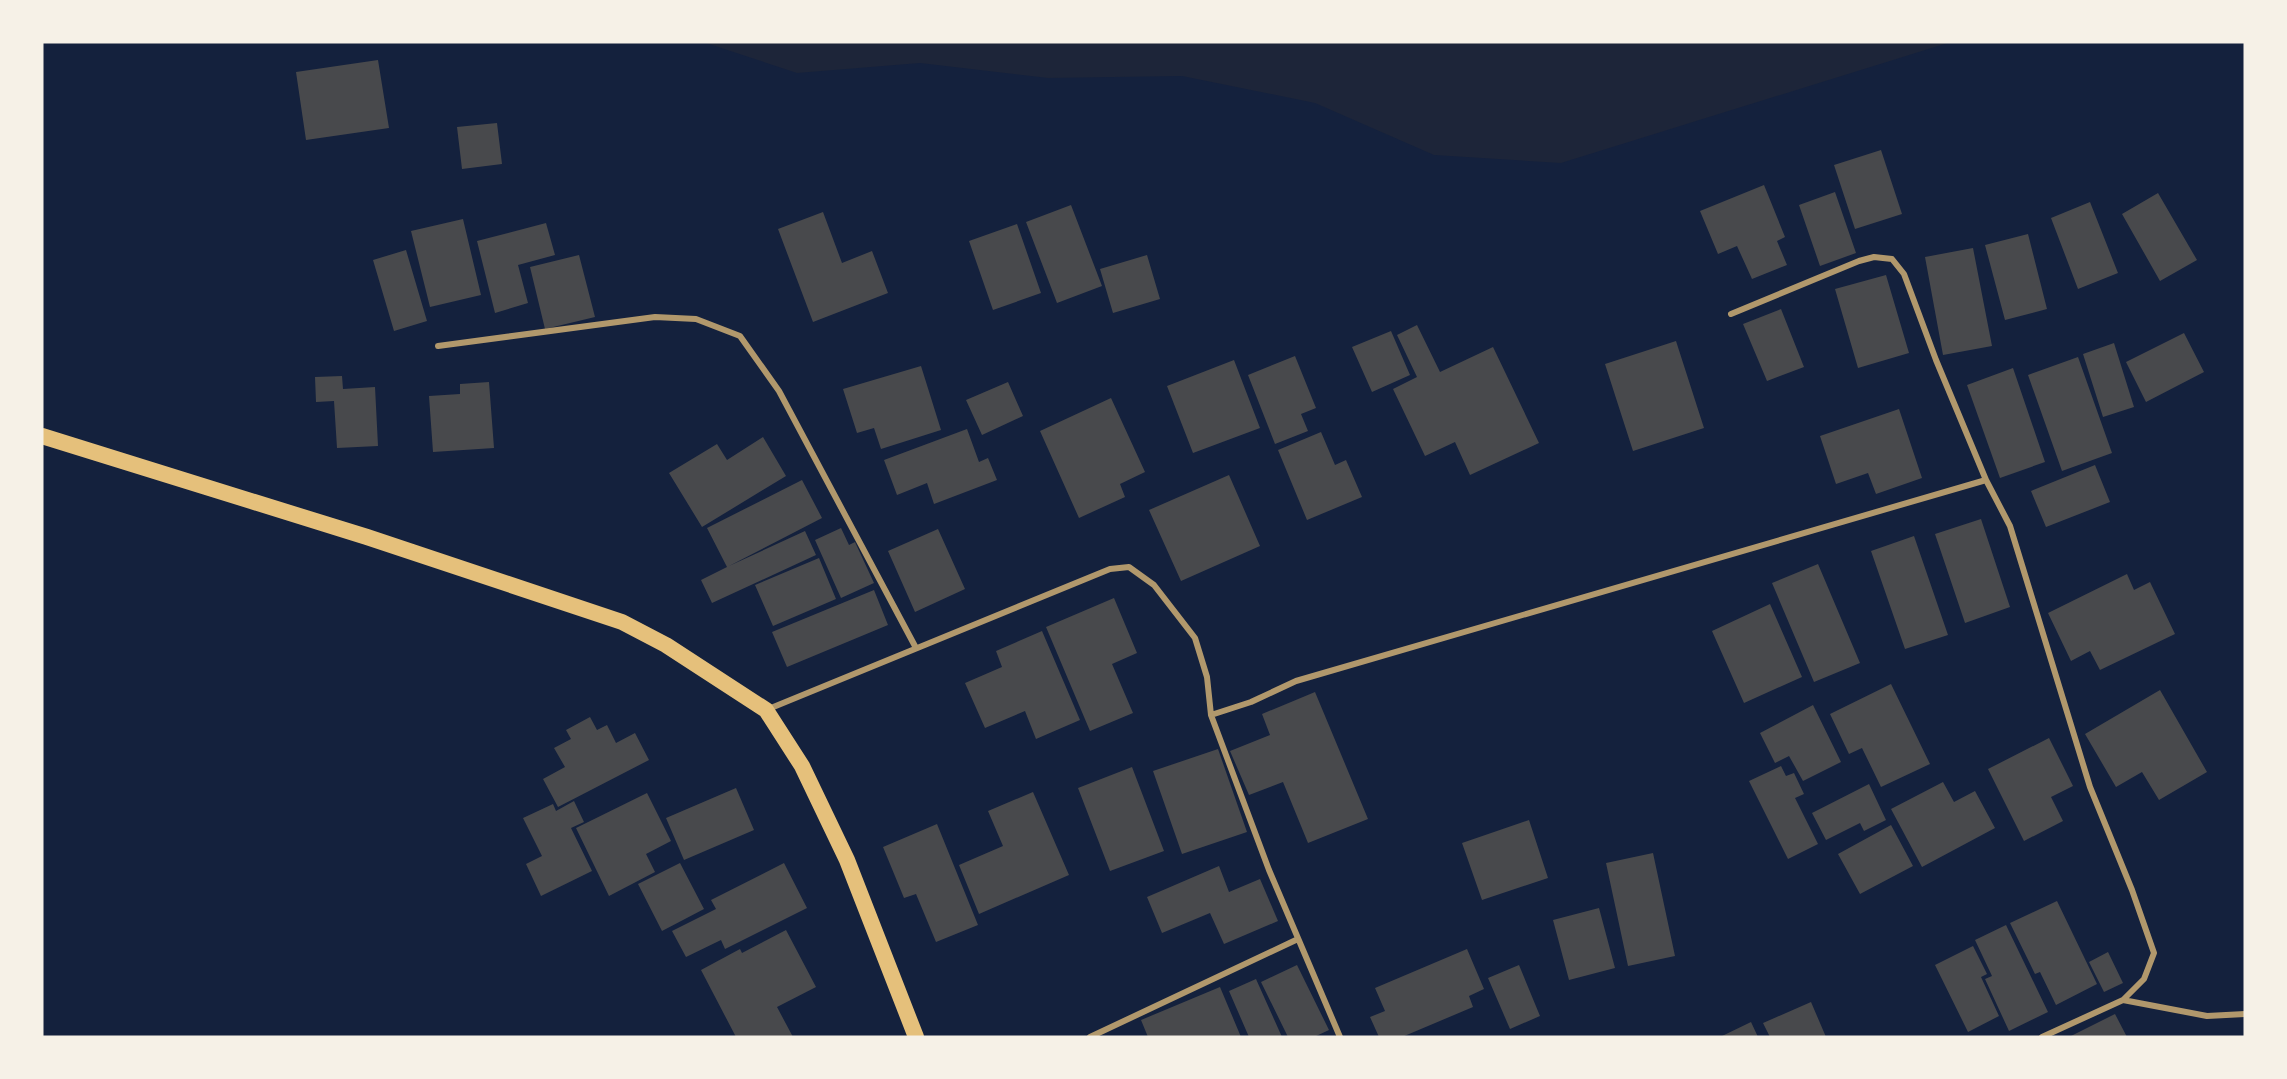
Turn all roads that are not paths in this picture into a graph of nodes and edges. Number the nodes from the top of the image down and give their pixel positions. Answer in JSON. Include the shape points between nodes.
{"nodes":[{"id":1,"x":1731,"y":314,"type":"dead end"},
{"id":2,"x":438,"y":346,"type":"dead end"},
{"id":3,"x":42,"y":436,"type":"edge"},
{"id":4,"x":1986,"y":480,"type":"junction"},
{"id":5,"x":916,"y":648,"type":"junction"},
{"id":6,"x":766,"y":710,"type":"junction"},
{"id":7,"x":1211,"y":715,"type":"junction"},
{"id":8,"x":1299,"y":939,"type":"junction"},
{"id":9,"x":2123,"y":1000,"type":"junction"},
{"id":10,"x":2245,"y":1014,"type":"edge"},
{"id":11,"x":916,"y":1037,"type":"edge"},
{"id":12,"x":1090,"y":1037,"type":"edge"},
{"id":13,"x":1340,"y":1037,"type":"edge"},
{"id":14,"x":2042,"y":1037,"type":"edge"}],
"edges":[{"from":1,"to":4,"type":"street","via":[[1859,261],[1874,257],[1892,259],[1904,274]]},
{"from":2,"to":5,"type":"street","via":[[655,317],[696,319],[740,336],[779,391]]},
{"from":3,"to":6,"type":"highway","via":[[367,537],[622,622],[666,645]]},
{"from":4,"to":7,"type":"street","via":[[1296,681]]},
{"from":4,"to":9,"type":"street","via":[[2010,526],[2090,787],[2154,953],[2144,979]]},
{"from":5,"to":6,"type":"street"},
{"from":5,"to":7,"type":"street","via":[[1110,569],[1129,567],[1154,585],[1195,638],[1207,677]]},
{"from":6,"to":11,"type":"highway","via":[[802,766],[847,860]]},
{"from":7,"to":8,"type":"street"},
{"from":8,"to":12,"type":"street"},
{"from":8,"to":13,"type":"street"},
{"from":9,"to":10,"type":"street","via":[[2207,1016]]},
{"from":9,"to":14,"type":"street"}]}
